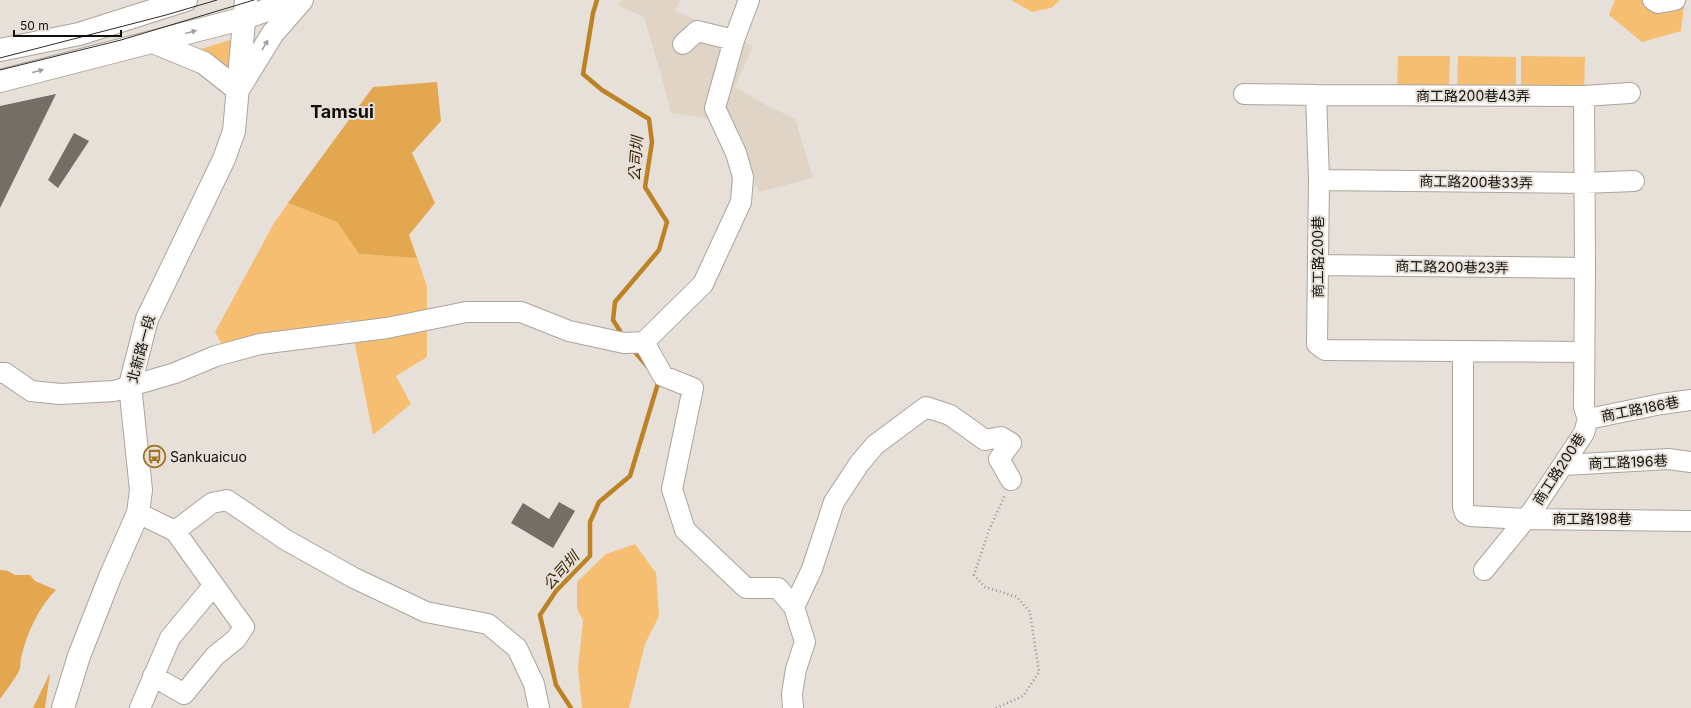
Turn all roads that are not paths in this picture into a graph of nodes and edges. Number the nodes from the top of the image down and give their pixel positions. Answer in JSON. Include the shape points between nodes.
{"nodes":[{"id":1,"x":186,"y":0,"type":"edge"},
{"id":2,"x":294,"y":0,"type":"edge"},
{"id":3,"x":302,"y":0,"type":"edge"},
{"id":4,"x":749,"y":0,"type":"edge"},
{"id":5,"x":1653,"y":0,"type":"edge"},
{"id":6,"x":1675,"y":0,"type":"edge"},
{"id":7,"x":246,"y":9,"type":"edge"},
{"id":8,"x":734,"y":40,"type":"junction"},
{"id":9,"x":153,"y":42,"type":"junction"},
{"id":10,"x":683,"y":44,"type":"dead end"},
{"id":11,"x":0,"y":50,"type":"edge"},
{"id":12,"x":0,"y":81,"type":"edge"},
{"id":13,"x":238,"y":90,"type":"junction"},
{"id":14,"x":1630,"y":92,"type":"dead end"},
{"id":15,"x":1244,"y":94,"type":"dead end"},
{"id":16,"x":1316,"y":95,"type":"junction"},
{"id":17,"x":1584,"y":96,"type":"junction"},
{"id":18,"x":1319,"y":180,"type":"junction"},
{"id":19,"x":1634,"y":181,"type":"dead end"},
{"id":20,"x":1584,"y":183,"type":"junction"},
{"id":21,"x":1318,"y":265,"type":"junction"},
{"id":22,"x":1586,"y":268,"type":"junction"},
{"id":23,"x":644,"y":342,"type":"junction"},
{"id":24,"x":1463,"y":352,"type":"junction"},
{"id":25,"x":1584,"y":352,"type":"junction"},
{"id":26,"x":0,"y":373,"type":"edge"},
{"id":27,"x":130,"y":386,"type":"junction"},
{"id":28,"x":1691,"y":400,"type":"edge"},
{"id":29,"x":1588,"y":419,"type":"junction"},
{"id":30,"x":1691,"y":462,"type":"edge"},
{"id":31,"x":1565,"y":465,"type":"junction"},
{"id":32,"x":1012,"y":480,"type":"road end"},
{"id":33,"x":138,"y":513,"type":"junction"},
{"id":34,"x":1525,"y":519,"type":"junction"},
{"id":35,"x":1691,"y":521,"type":"edge"},
{"id":36,"x":175,"y":531,"type":"junction"},
{"id":37,"x":1484,"y":570,"type":"dead end"},
{"id":38,"x":214,"y":585,"type":"junction"},
{"id":39,"x":794,"y":607,"type":"junction"},
{"id":40,"x":154,"y":676,"type":"junction"},
{"id":41,"x":63,"y":708,"type":"edge"},
{"id":42,"x":140,"y":708,"type":"edge"},
{"id":43,"x":539,"y":708,"type":"edge"},
{"id":44,"x":793,"y":708,"type":"edge"}],
"edges":[{"from":1,"to":11,"type":"main road","via":[[79,34]]},
{"from":2,"to":7,"type":"main road"},
{"from":13,"to":3,"type":"main road","one_way":true,"via":[[273,33]]},
{"from":4,"to":8,"type":"street"},
{"from":5,"to":6,"type":"street","via":[[1658,3]]},
{"from":9,"to":7,"type":"main road","one_way":true},
{"from":7,"to":13,"type":"main road","name":"北新路一段"},
{"from":8,"to":10,"type":"street","via":[[697,31]]},
{"from":8,"to":23,"type":"street","via":[[715,108],[736,153],[743,177],[741,202],[703,284]]},
{"from":12,"to":9,"type":"main road","one_way":true},
{"from":9,"to":13,"type":"main road","via":[[204,63]]},
{"from":13,"to":27,"type":"main road","name":"北新路一段","via":[[234,131],[224,159],[147,319]]},
{"from":14,"to":17,"type":"street","name":"商工路200巷43弄"},
{"from":15,"to":16,"type":"street"},
{"from":16,"to":17,"type":"street","name":"商工路200巷43弄"},
{"from":16,"to":18,"type":"street","name":"商工路200巷"},
{"from":17,"to":20,"type":"street","name":"商工路200巷"},
{"from":18,"to":20,"type":"street","name":"商工路200巷33弄"},
{"from":18,"to":21,"type":"street","name":"商工路200巷"},
{"from":19,"to":20,"type":"street","name":"商工路200巷33弄"},
{"from":20,"to":22,"type":"street","name":"商工路200巷"},
{"from":21,"to":22,"type":"street","name":"商工路200巷23弄"},
{"from":21,"to":24,"type":"street","name":"商工路200巷","via":[[1317,344],[1322,349]]},
{"from":22,"to":25,"type":"street","name":"商工路200巷"},
{"from":23,"to":27,"type":"street","via":[[624,343],[570,331],[521,312],[466,312],[387,328],[260,344],[216,356],[176,373]]},
{"from":23,"to":39,"type":"street","via":[[663,376],[692,388],[672,489],[686,530],[746,588],[778,588]]},
{"from":24,"to":25,"type":"street","name":"商工路200巷"},
{"from":24,"to":34,"type":"street","name":"商工路198巷","via":[[1464,513],[1470,516]]},
{"from":25,"to":29,"type":"street","name":"商工路200巷","via":[[1584,407]]},
{"from":26,"to":27,"type":"street","via":[[5,373],[31,391],[60,394],[114,391]]},
{"from":27,"to":33,"type":"main road","name":"北新路一段","via":[[141,490]]},
{"from":28,"to":29,"type":"street","name":"商工路186巷"},
{"from":29,"to":31,"type":"street","name":"商工路200巷","via":[[1584,433]]},
{"from":30,"to":31,"type":"street","name":"商工路196巷","via":[[1668,460]]},
{"from":31,"to":34,"type":"street","name":"商工路200巷"},
{"from":32,"to":39,"type":"street","via":[[999,459],[1011,443],[1002,437],[985,440],[950,415],[926,407],[875,445],[859,464],[834,502],[812,569]]},
{"from":33,"to":36,"type":"street"},
{"from":33,"to":41,"type":"main road","name":"北新路一段","via":[[107,584]]},
{"from":34,"to":35,"type":"street","name":"商工路198巷"},
{"from":34,"to":37,"type":"street","name":"商工路200巷"},
{"from":36,"to":38,"type":"street"},
{"from":36,"to":43,"type":"street","via":[[212,503],[228,500],[286,540],[354,578],[426,612],[488,624],[517,648],[534,684]]},
{"from":38,"to":40,"type":"street","via":[[170,638]]},
{"from":38,"to":40,"type":"street","via":[[244,627],[236,639],[216,656],[184,694]]},
{"from":39,"to":44,"type":"street","via":[[805,642],[796,668],[792,694]]},
{"from":40,"to":42,"type":"street"}]}
